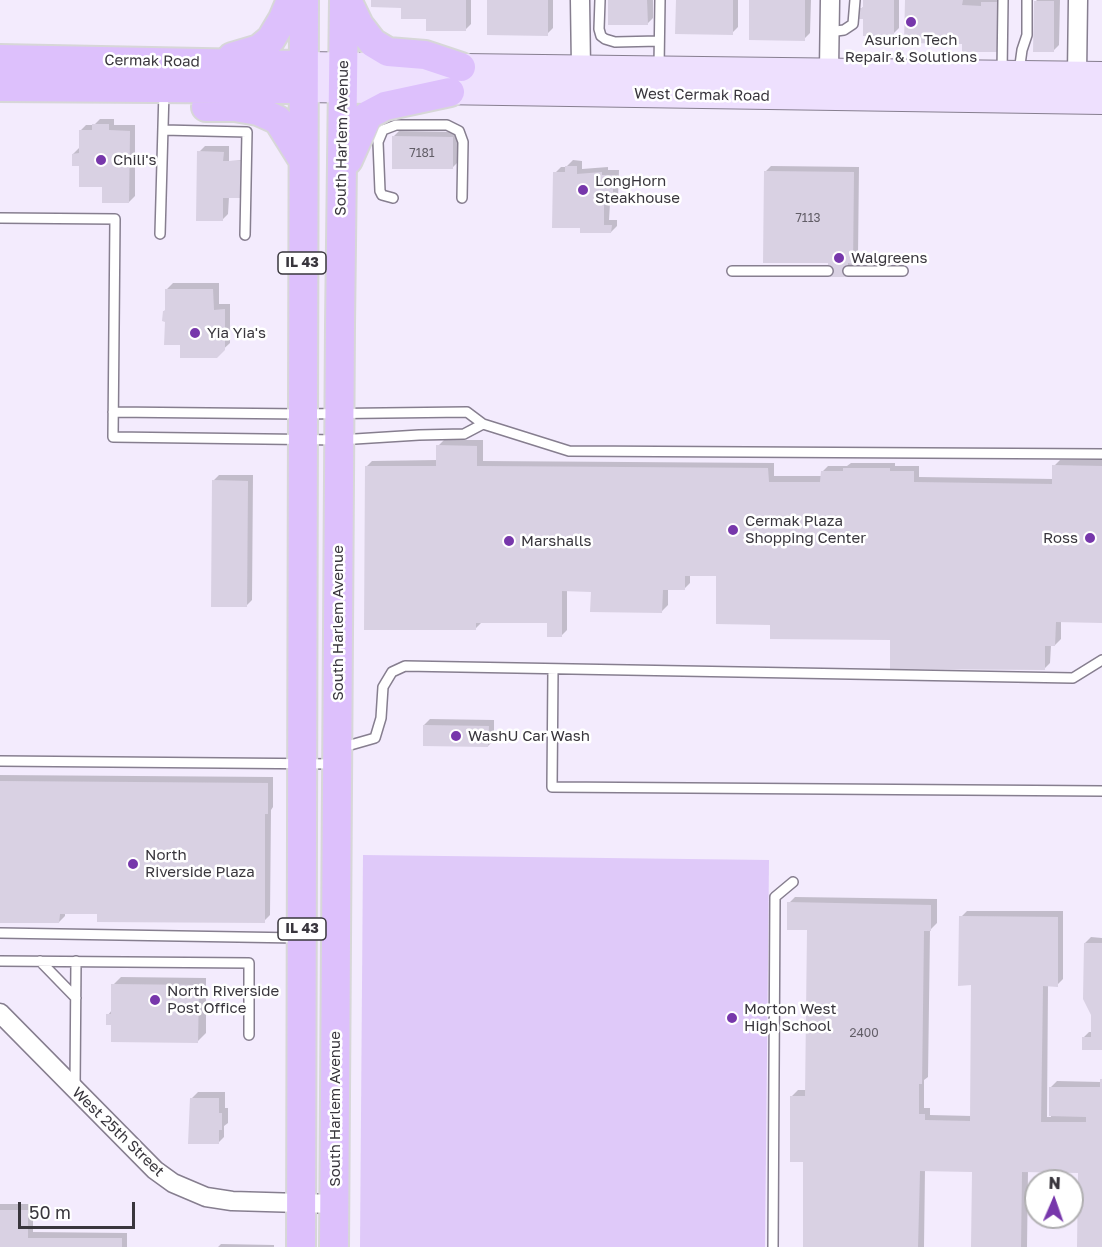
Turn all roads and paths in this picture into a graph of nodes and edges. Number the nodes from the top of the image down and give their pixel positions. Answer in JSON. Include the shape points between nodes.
{"nodes":[{"id":1,"x":291,"y":0,"type":"edge"},
{"id":2,"x":304,"y":0,"type":"edge"},
{"id":3,"x":345,"y":0,"type":"edge"},
{"id":4,"x":580,"y":0,"type":"edge"},
{"id":5,"x":600,"y":0,"type":"edge"},
{"id":6,"x":660,"y":0,"type":"edge"},
{"id":7,"x":830,"y":0,"type":"edge"},
{"id":8,"x":855,"y":0,"type":"edge"},
{"id":9,"x":1003,"y":0,"type":"edge"},
{"id":10,"x":1027,"y":0,"type":"edge"},
{"id":11,"x":1078,"y":0,"type":"edge"},
{"id":12,"x":830,"y":32,"type":"junction"},
{"id":13,"x":659,"y":41,"type":"junction"},
{"id":14,"x":0,"y":59,"type":"edge"},
{"id":15,"x":205,"y":62,"type":"junction"},
{"id":16,"x":581,"y":67,"type":"junction"},
{"id":17,"x":829,"y":70,"type":"junction"},
{"id":18,"x":1010,"y":73,"type":"junction"},
{"id":19,"x":1090,"y":74,"type":"edge"},
{"id":20,"x":303,"y":77,"type":"junction"},
{"id":21,"x":343,"y":78,"type":"junction"},
{"id":22,"x":456,"y":79,"type":"junction"},
{"id":23,"x":659,"y":86,"type":"junction"},
{"id":24,"x":0,"y":87,"type":"edge"},
{"id":25,"x":171,"y":88,"type":"junction"},
{"id":26,"x":1102,"y":101,"type":"edge"},
{"id":27,"x":163,"y":130,"type":"junction"},
{"id":28,"x":303,"y":160,"type":"junction"},
{"id":29,"x":342,"y":174,"type":"junction"},
{"id":30,"x":393,"y":198,"type":"dead end"},
{"id":31,"x":462,"y":198,"type":"dead end"},
{"id":32,"x":0,"y":218,"type":"edge"},
{"id":33,"x":160,"y":234,"type":"dead end"},
{"id":34,"x":246,"y":235,"type":"dead end"},
{"id":35,"x":732,"y":271,"type":"dead end"},
{"id":36,"x":828,"y":271,"type":"dead end"},
{"id":37,"x":848,"y":271,"type":"dead end"},
{"id":38,"x":903,"y":271,"type":"dead end"},
{"id":39,"x":113,"y":412,"type":"junction"},
{"id":40,"x":483,"y":424,"type":"junction"},
{"id":41,"x":302,"y":427,"type":"junction"},
{"id":42,"x":339,"y":427,"type":"junction"},
{"id":43,"x":1102,"y":454,"type":"edge"},
{"id":44,"x":1102,"y":660,"type":"edge"},
{"id":45,"x":553,"y":669,"type":"junction"},
{"id":46,"x":338,"y":757,"type":"junction"},
{"id":47,"x":0,"y":761,"type":"edge"},
{"id":48,"x":302,"y":764,"type":"junction"},
{"id":49,"x":1102,"y":791,"type":"edge"},
{"id":50,"x":793,"y":882,"type":"dead end"},
{"id":51,"x":0,"y":933,"type":"edge"},
{"id":52,"x":302,"y":938,"type":"junction"},
{"id":53,"x":0,"y":961,"type":"edge"},
{"id":54,"x":40,"y":961,"type":"junction"},
{"id":55,"x":76,"y":962,"type":"junction"},
{"id":56,"x":76,"y":998,"type":"junction"},
{"id":57,"x":0,"y":1013,"type":"edge"},
{"id":58,"x":249,"y":1035,"type":"dead end"},
{"id":59,"x":75,"y":1090,"type":"junction"},
{"id":60,"x":300,"y":1204,"type":"junction"},
{"id":61,"x":334,"y":1204,"type":"junction"},
{"id":62,"x":301,"y":1247,"type":"edge"},
{"id":63,"x":334,"y":1247,"type":"edge"},
{"id":64,"x":773,"y":1247,"type":"edge"}],
"edges":[{"from":1,"to":15,"type":"main road","via":[[271,39],[259,49]]},
{"from":2,"to":20,"type":"main road","number":"IL 43"},
{"from":3,"to":21,"type":"main road","name":"South Harlem Avenue","number":"IL 43"},
{"from":3,"to":22,"type":"main road","via":[[373,44],[388,52],[425,55]]},
{"from":4,"to":16,"type":"street"},
{"from":5,"to":13,"type":"lane","via":[[599,29],[605,39]]},
{"from":6,"to":13,"type":"lane"},
{"from":7,"to":12,"type":"street"},
{"from":8,"to":12,"type":"lane","via":[[853,24]]},
{"from":9,"to":18,"type":"lane"},
{"from":10,"to":18,"type":"lane","via":[[1027,35]]},
{"from":11,"to":19,"type":"street"},
{"from":12,"to":17,"type":"street"},
{"from":13,"to":23,"type":"lane"},
{"from":14,"to":15,"type":"main road","name":"Cermak Road"},
{"from":15,"to":20,"type":"main road","name":"Cermak Road"},
{"from":16,"to":22,"type":"main road","name":"West Cermak Road"},
{"from":16,"to":23,"type":"main road","name":"West Cermak Road"},
{"from":17,"to":18,"type":"main road","name":"West Cermak Road"},
{"from":17,"to":23,"type":"main road","name":"West Cermak Road"},
{"from":18,"to":19,"type":"main road","name":"West Cermak Road"},
{"from":20,"to":21,"type":"main road","name":"West Cermak Road"},
{"from":20,"to":25,"type":"main road","name":"Cermak Road"},
{"from":20,"to":28,"type":"main road","number":"IL 43"},
{"from":21,"to":22,"type":"main road","name":"West Cermak Road"},
{"from":21,"to":29,"type":"main road","name":"South Harlem Avenue","number":"IL 43"},
{"from":22,"to":23,"type":"main road","name":"West Cermak Road"},
{"from":22,"to":29,"type":"main road","via":[[368,115]]},
{"from":23,"to":26,"type":"main road","name":"West Cermak Road"},
{"from":24,"to":25,"type":"main road","name":"Cermak Road"},
{"from":25,"to":27,"type":"lane"},
{"from":25,"to":28,"type":"main road","via":[[199,106],[258,111],[278,120]]},
{"from":27,"to":33,"type":"lane"},
{"from":27,"to":34,"type":"lane","via":[[247,132]]},
{"from":28,"to":41,"type":"main road","number":"IL 43"},
{"from":29,"to":42,"type":"main road","name":"South Harlem Avenue","number":"IL 43"},
{"from":30,"to":31,"type":"lane","via":[[380,191],[378,142],[383,130],[396,125],[447,125],[459,131],[463,142]]},
{"from":32,"to":39,"type":"lane","via":[[115,219]]},
{"from":35,"to":36,"type":"lane"},
{"from":37,"to":38,"type":"lane"},
{"from":39,"to":41,"type":"lane"},
{"from":39,"to":41,"type":"lane","via":[[112,437]]},
{"from":40,"to":42,"type":"lane","via":[[464,434],[419,435]]},
{"from":40,"to":42,"type":"lane","via":[[467,412]]},
{"from":40,"to":43,"type":"lane","via":[[569,451]]},
{"from":41,"to":42,"type":"lane"},
{"from":41,"to":42,"type":"lane"},
{"from":41,"to":48,"type":"main road","number":"IL 43"},
{"from":42,"to":46,"type":"main road","name":"South Harlem Avenue","number":"IL 43"},
{"from":44,"to":45,"type":"lane","via":[[1073,678]]},
{"from":45,"to":46,"type":"lane","via":[[405,666],[392,672],[383,687],[375,738]]},
{"from":45,"to":49,"type":"lane","via":[[552,787]]},
{"from":46,"to":48,"type":"lane"},
{"from":46,"to":61,"type":"main road","name":"South Harlem Avenue","number":"IL 43"},
{"from":47,"to":48,"type":"lane"},
{"from":48,"to":52,"type":"main road","number":"IL 43"},
{"from":50,"to":64,"type":"lane","via":[[776,897]]},
{"from":51,"to":52,"type":"lane"},
{"from":52,"to":60,"type":"main road","number":"IL 43"},
{"from":53,"to":54,"type":"lane"},
{"from":54,"to":55,"type":"lane"},
{"from":54,"to":56,"type":"lane"},
{"from":55,"to":56,"type":"lane"},
{"from":55,"to":58,"type":"lane","via":[[249,963]]},
{"from":56,"to":59,"type":"lane"},
{"from":57,"to":59,"type":"street","name":"West 25th Street"},
{"from":59,"to":60,"type":"street","name":"West 25th Street","via":[[172,1183],[206,1197]]},
{"from":60,"to":61,"type":"street","name":"West 25th Street"},
{"from":60,"to":62,"type":"main road","number":"IL 43"},
{"from":61,"to":63,"type":"main road","name":"South Harlem Avenue","number":"IL 43"}]}
